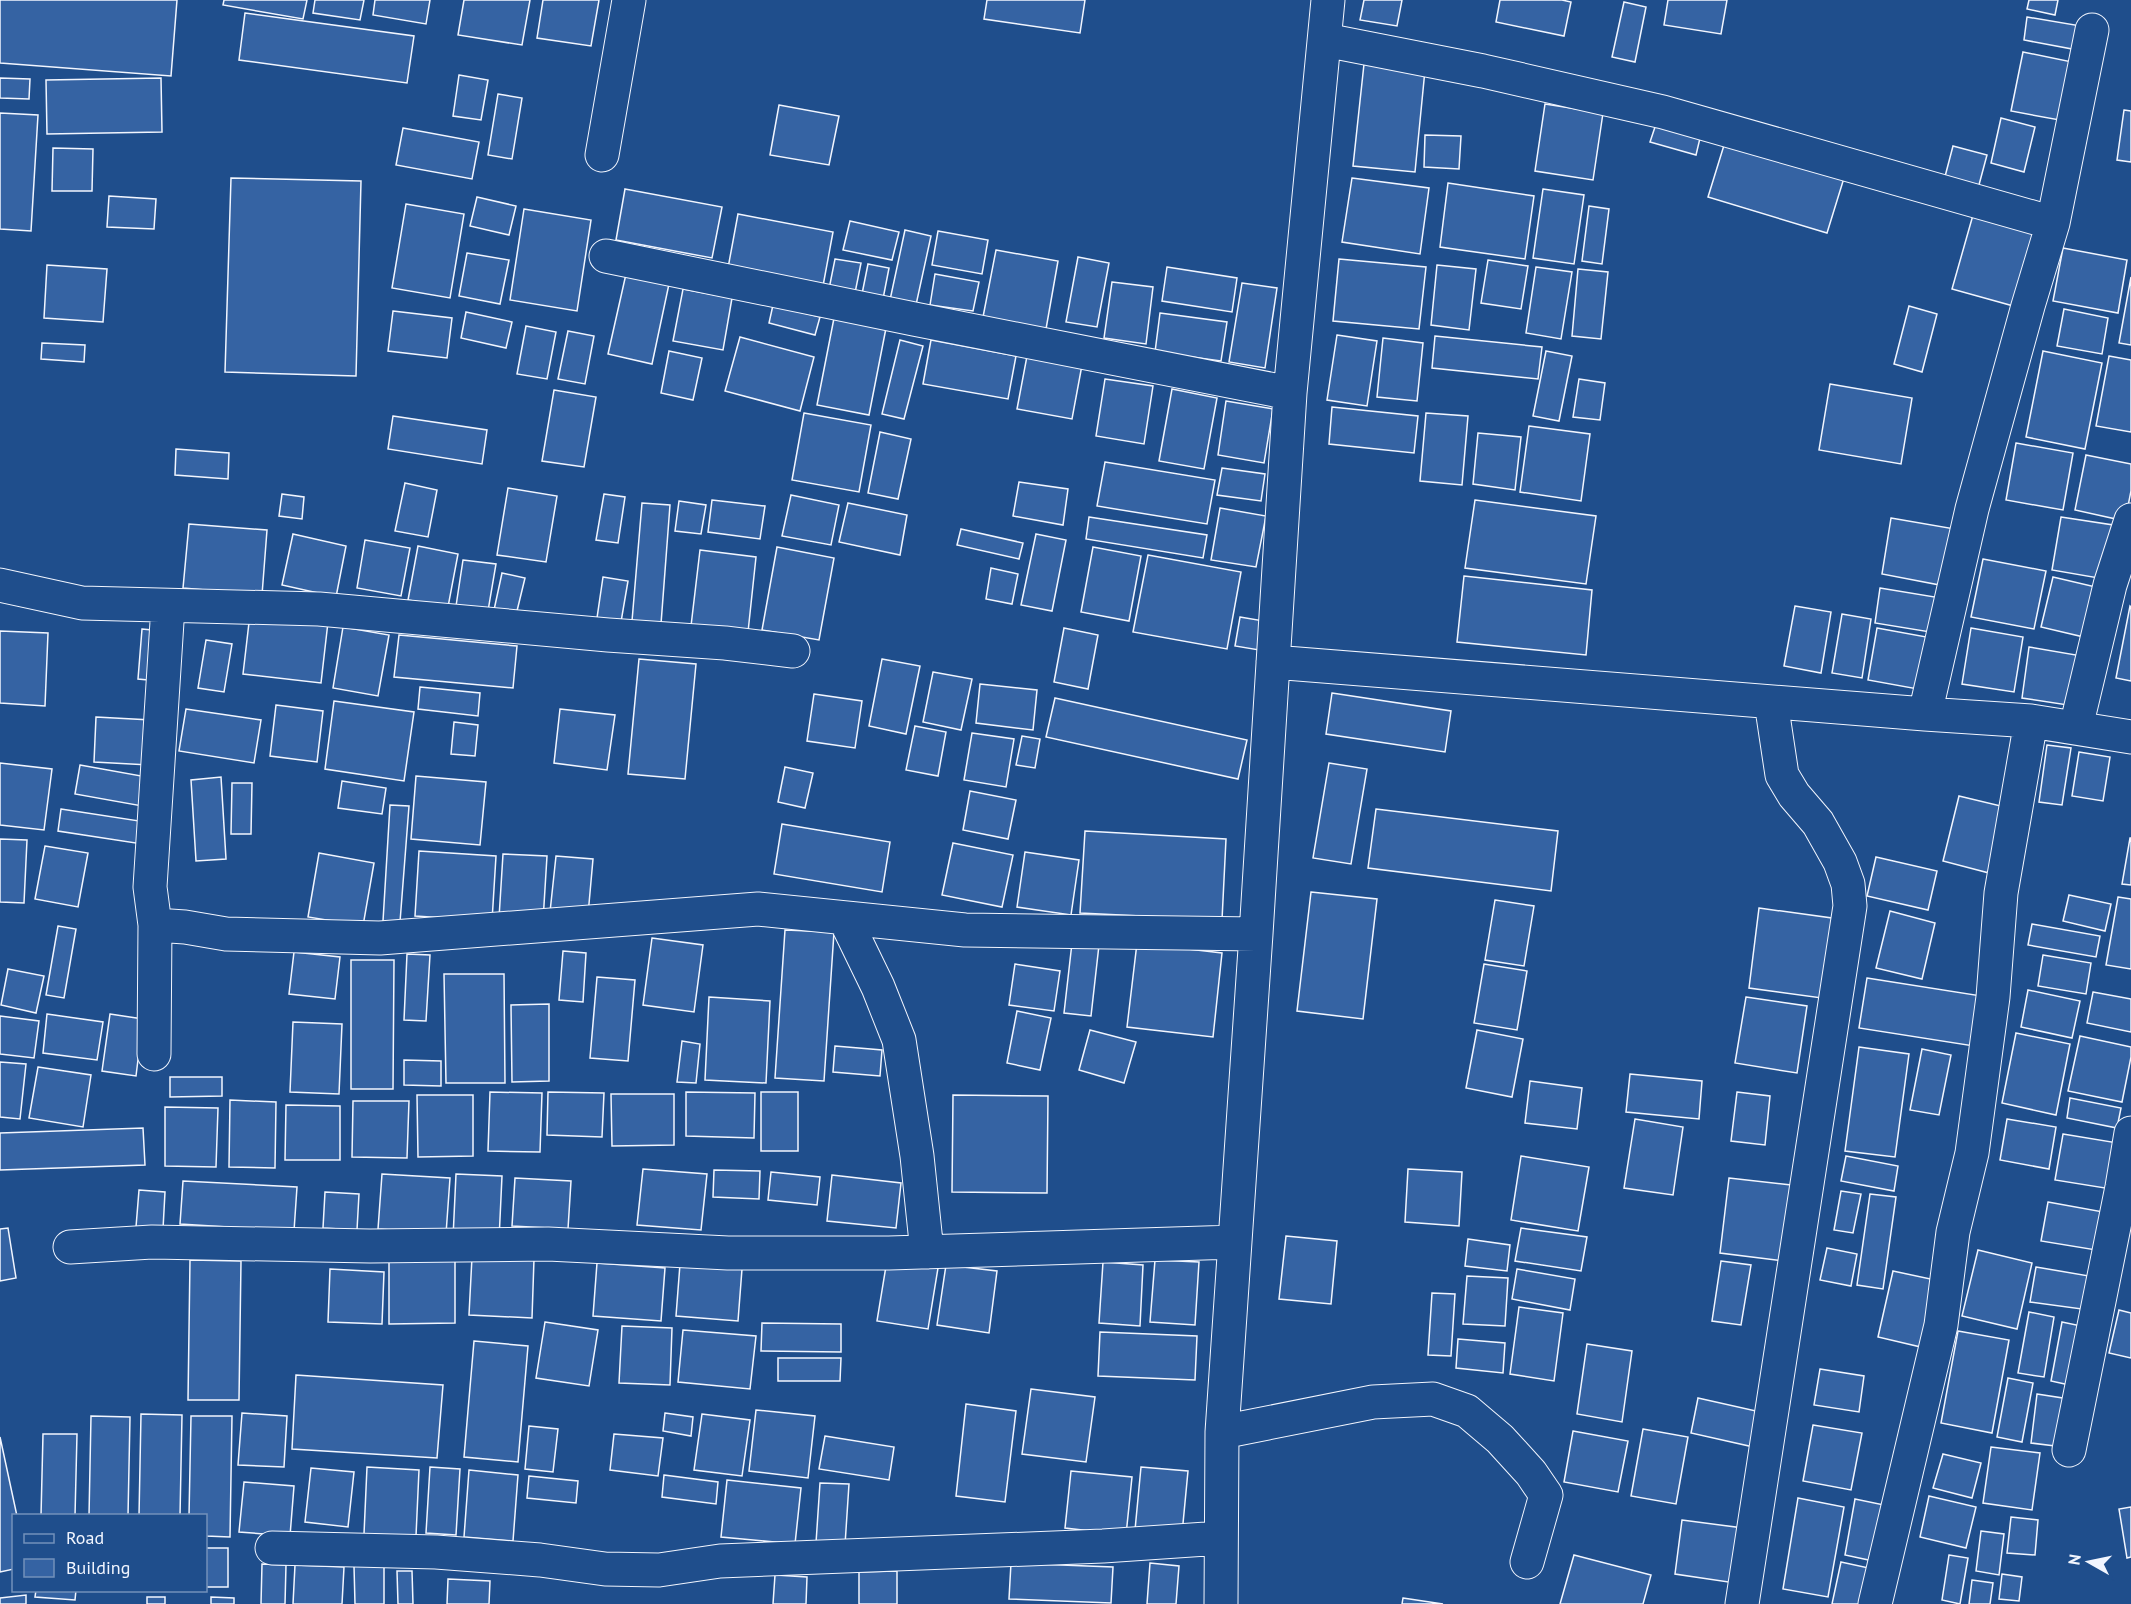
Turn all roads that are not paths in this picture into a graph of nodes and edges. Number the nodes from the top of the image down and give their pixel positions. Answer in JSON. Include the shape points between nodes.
{"nodes":[{"id":1,"x":629,"y":0,"type":"edge"},
{"id":2,"x":1328,"y":0,"type":"edge"},
{"id":3,"x":2092,"y":30,"type":"dead end"},
{"id":4,"x":1325,"y":40,"type":"junction"},
{"id":5,"x":602,"y":155,"type":"dead end"},
{"id":6,"x":2053,"y":223,"type":"junction"},
{"id":7,"x":606,"y":256,"type":"dead end"},
{"id":8,"x":1290,"y":393,"type":"junction"},
{"id":9,"x":2131,"y":520,"type":"edge"},
{"id":10,"x":0,"y":585,"type":"edge"},
{"id":11,"x":168,"y":606,"type":"junction"},
{"id":12,"x":793,"y":651,"type":"dead end"},
{"id":13,"x":1273,"y":662,"type":"junction"},
{"id":14,"x":1770,"y":702,"type":"junction"},
{"id":15,"x":1925,"y":714,"type":"junction"},
{"id":16,"x":2031,"y":721,"type":"junction"},
{"id":17,"x":2076,"y":727,"type":"junction"},
{"id":18,"x":2131,"y":737,"type":"edge"},
{"id":19,"x":845,"y":919,"type":"junction"},
{"id":20,"x":155,"y":926,"type":"junction"},
{"id":21,"x":1256,"y":933,"type":"junction"},
{"id":22,"x":154,"y":1054,"type":"dead end"},
{"id":23,"x":2131,"y":1133,"type":"edge"},
{"id":24,"x":2127,"y":1188,"type":"edge"},
{"id":25,"x":1235,"y":1242,"type":"junction"},
{"id":26,"x":70,"y":1247,"type":"dead end"},
{"id":27,"x":927,"y":1252,"type":"junction"},
{"id":28,"x":1222,"y":1432,"type":"junction"},
{"id":29,"x":2069,"y":1450,"type":"dead end"},
{"id":30,"x":1221,"y":1538,"type":"junction"},
{"id":31,"x":272,"y":1548,"type":"dead end"},
{"id":32,"x":1527,"y":1562,"type":"dead end"},
{"id":33,"x":1221,"y":1604,"type":"edge"},
{"id":34,"x":1742,"y":1604,"type":"edge"},
{"id":35,"x":1875,"y":1604,"type":"edge"}],
"edges":[{"from":1,"to":5,"type":"street"},
{"from":2,"to":4,"type":"street"},
{"from":3,"to":6,"type":"street"},
{"from":4,"to":6,"type":"street","via":[[1663,112]]},
{"from":4,"to":8,"type":"street"},
{"from":6,"to":15,"type":"street","via":[[1972,509]]},
{"from":7,"to":8,"type":"street"},
{"from":8,"to":13,"type":"street"},
{"from":9,"to":17,"type":"street","via":[[2110,585]]},
{"from":10,"to":11,"type":"street","via":[[82,603]]},
{"from":11,"to":12,"type":"street","via":[[319,609]]},
{"from":11,"to":20,"type":"street","via":[[150,887]]},
{"from":13,"to":14,"type":"street"},
{"from":13,"to":21,"type":"street"},
{"from":14,"to":15,"type":"street"},
{"from":14,"to":34,"type":"street","via":[[1782,775],[1818,823],[1840,862],[1850,906]]},
{"from":15,"to":16,"type":"street"},
{"from":16,"to":17,"type":"street"},
{"from":16,"to":35,"type":"street","via":[[2001,893],[1993,997],[1972,1153],[1953,1232],[1941,1325]]},
{"from":17,"to":18,"type":"street"},
{"from":19,"to":20,"type":"street","via":[[758,909],[380,938],[226,934]]},
{"from":19,"to":21,"type":"street","via":[[965,930]]},
{"from":19,"to":27,"type":"street","via":[[899,1040]]},
{"from":20,"to":22,"type":"street"},
{"from":21,"to":25,"type":"street"},
{"from":23,"to":24,"type":"street"},
{"from":24,"to":29,"type":"street"},
{"from":25,"to":27,"type":"street"},
{"from":25,"to":28,"type":"street"},
{"from":26,"to":27,"type":"street","via":[[152,1242],[548,1244],[728,1253]]},
{"from":28,"to":30,"type":"street"},
{"from":28,"to":32,"type":"street","via":[[1373,1402],[1433,1399],[1467,1411],[1532,1473],[1546,1495]]},
{"from":30,"to":31,"type":"street","via":[[720,1561],[658,1570],[605,1569],[436,1552]]},
{"from":30,"to":33,"type":"street"}]}
